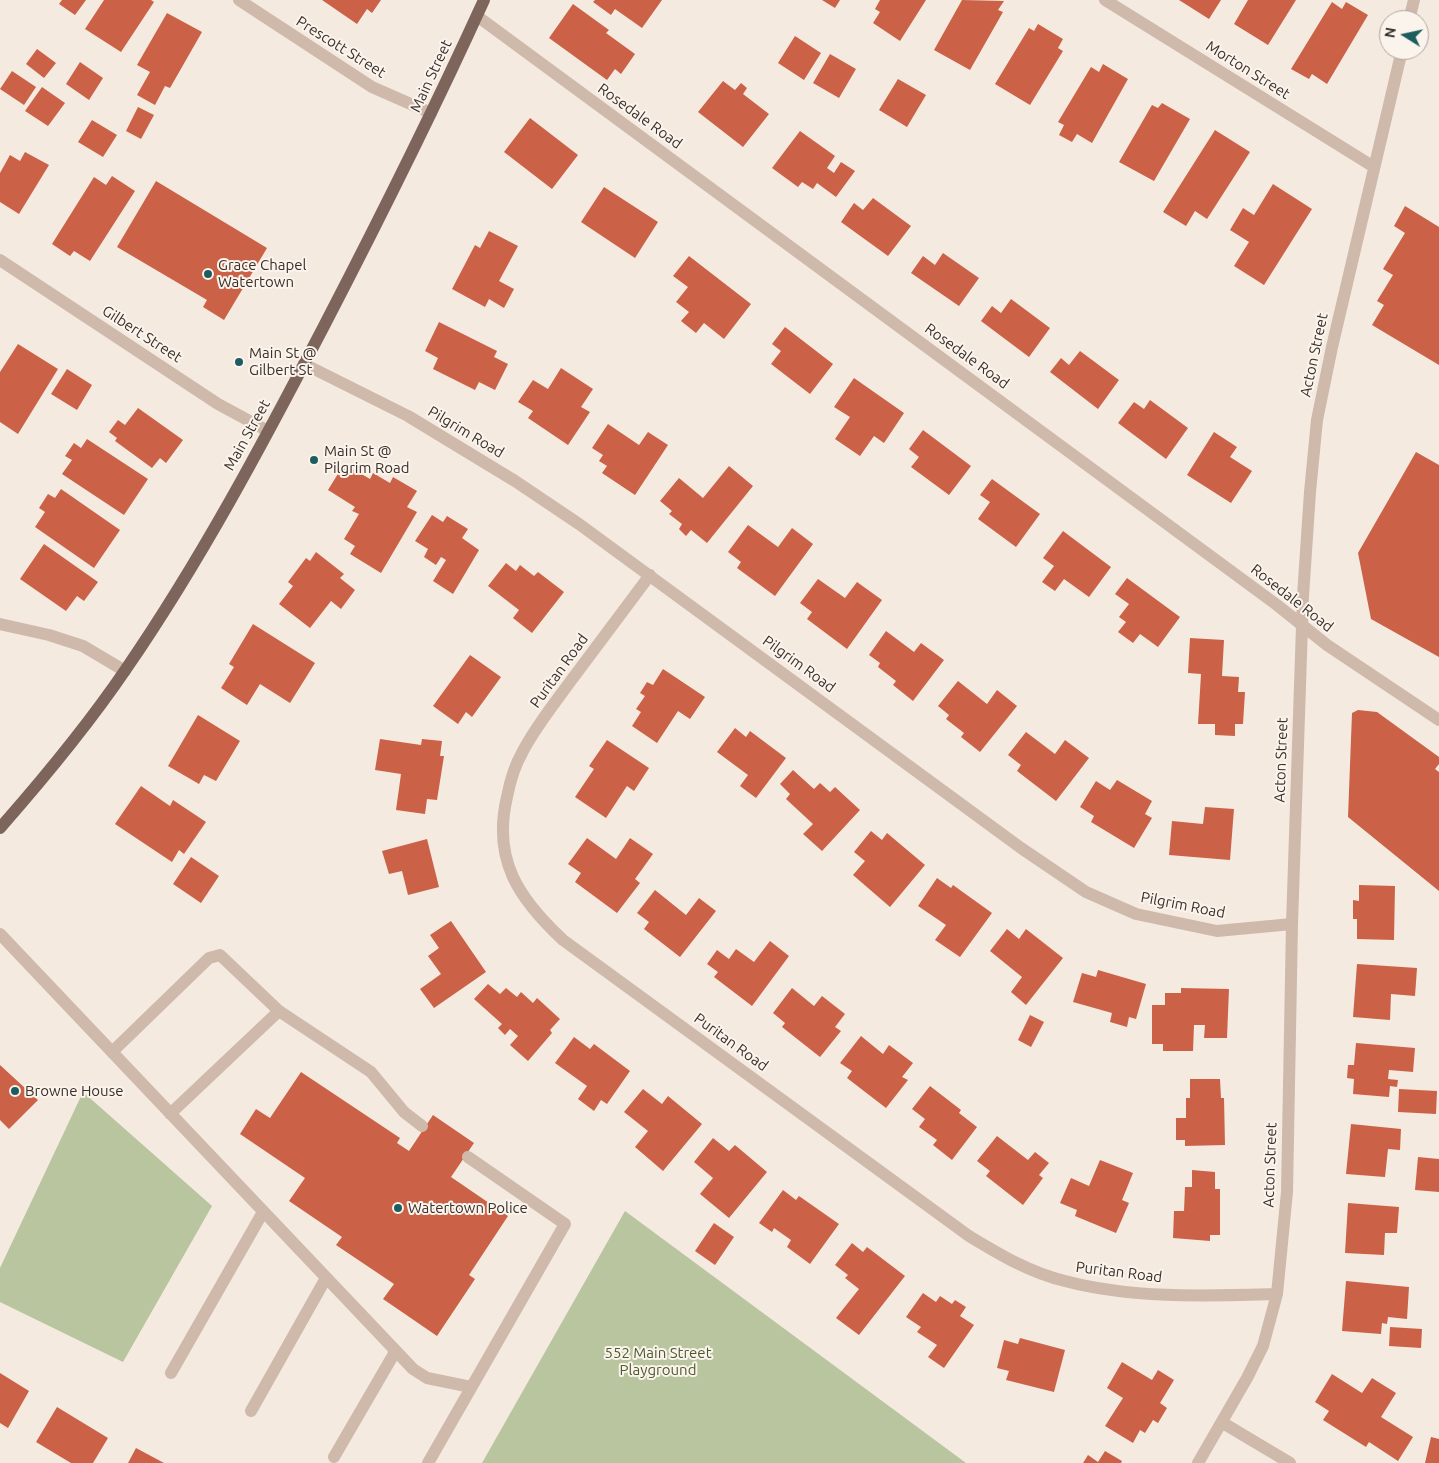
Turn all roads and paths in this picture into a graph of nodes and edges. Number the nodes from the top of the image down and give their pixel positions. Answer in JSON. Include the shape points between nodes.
{"nodes":[{"id":1,"x":239,"y":0,"type":"edge"},
{"id":2,"x":484,"y":0,"type":"edge"},
{"id":3,"x":1105,"y":0,"type":"edge"},
{"id":4,"x":477,"y":16,"type":"junction"},
{"id":5,"x":1400,"y":60,"type":"edge"},
{"id":6,"x":431,"y":113,"type":"junction"},
{"id":7,"x":1374,"y":167,"type":"junction"},
{"id":8,"x":0,"y":260,"type":"edge"},
{"id":9,"x":304,"y":364,"type":"junction"},
{"id":10,"x":268,"y":431,"type":"junction"},
{"id":11,"x":650,"y":575,"type":"junction"},
{"id":12,"x":0,"y":624,"type":"edge"},
{"id":13,"x":1303,"y":624,"type":"junction"},
{"id":14,"x":125,"y":670,"type":"junction"},
{"id":15,"x":1439,"y":720,"type":"edge"},
{"id":16,"x":0,"y":828,"type":"edge"},
{"id":17,"x":1292,"y":924,"type":"junction"},
{"id":18,"x":0,"y":934,"type":"edge"},
{"id":19,"x":279,"y":1011,"type":"junction"},
{"id":20,"x":112,"y":1052,"type":"junction"},
{"id":21,"x":170,"y":1114,"type":"junction"},
{"id":22,"x":422,"y":1126,"type":"dead end"},
{"id":23,"x":468,"y":1157,"type":"dead end"},
{"id":24,"x":263,"y":1212,"type":"junction"},
{"id":25,"x":326,"y":1278,"type":"junction"},
{"id":26,"x":1277,"y":1294,"type":"junction"},
{"id":27,"x":396,"y":1352,"type":"junction"},
{"id":28,"x":172,"y":1373,"type":"dead end"},
{"id":29,"x":471,"y":1387,"type":"junction"},
{"id":30,"x":251,"y":1411,"type":"dead end"},
{"id":31,"x":1222,"y":1423,"type":"junction"},
{"id":32,"x":334,"y":1457,"type":"dead end"},
{"id":33,"x":428,"y":1463,"type":"edge"},
{"id":34,"x":1198,"y":1463,"type":"edge"},
{"id":35,"x":1290,"y":1463,"type":"edge"}],
"edges":[{"from":1,"to":6,"type":"street","name":"Prescott Street","via":[[372,87]]},
{"from":2,"to":4,"type":"main road","name":"Main Street"},
{"from":3,"to":7,"type":"street","name":"Morton Street"},
{"from":4,"to":6,"type":"main road","name":"Main Street"},
{"from":4,"to":13,"type":"street","name":"Rosedale Road"},
{"from":5,"to":7,"type":"street","name":"Acton Street"},
{"from":6,"to":9,"type":"main road","name":"Main Street"},
{"from":7,"to":13,"type":"street","name":"Acton Street","via":[[1317,420]]},
{"from":8,"to":10,"type":"street","name":"Gilbert Street","via":[[218,404]]},
{"from":9,"to":10,"type":"main road","name":"Main Street"},
{"from":9,"to":11,"type":"street","name":"Pilgrim Road","via":[[408,416],[459,446],[579,524]]},
{"from":10,"to":14,"type":"main road","name":"Main Street","via":[[200,553]]},
{"from":11,"to":17,"type":"street","name":"Pilgrim Road","via":[[1021,848],[1086,892],[1136,914],[1216,931]]},
{"from":11,"to":26,"type":"street","name":"Puritan Road","via":[[539,724],[511,778],[502,841],[510,873],[540,919],[563,940],[998,1254],[1064,1281],[1100,1288],[1211,1296]]},
{"from":12,"to":14,"type":"street","via":[[83,646]]},
{"from":13,"to":15,"type":"street","name":"Rosedale Road","via":[[1327,645]]},
{"from":13,"to":17,"type":"street","name":"Acton Street"},
{"from":14,"to":16,"type":"main road","name":"Main Street"},
{"from":17,"to":26,"type":"street","name":"Acton Street","via":[[1287,1192]]},
{"from":18,"to":20,"type":"street"},
{"from":19,"to":20,"type":"street","via":[[220,955],[212,956]]},
{"from":19,"to":21,"type":"street"},
{"from":19,"to":22,"type":"street","via":[[371,1072],[404,1112]]},
{"from":20,"to":21,"type":"street"},
{"from":21,"to":24,"type":"street"},
{"from":23,"to":29,"type":"street","via":[[565,1224]]},
{"from":24,"to":25,"type":"street"},
{"from":24,"to":28,"type":"street"},
{"from":25,"to":27,"type":"street"},
{"from":25,"to":30,"type":"street"},
{"from":26,"to":31,"type":"street","name":"Acton Street","via":[[1263,1346]]},
{"from":27,"to":29,"type":"street","via":[[420,1374]]},
{"from":27,"to":32,"type":"street"},
{"from":29,"to":33,"type":"street"},
{"from":31,"to":34,"type":"street","name":"Acton Street"},
{"from":31,"to":35,"type":"street"}]}
